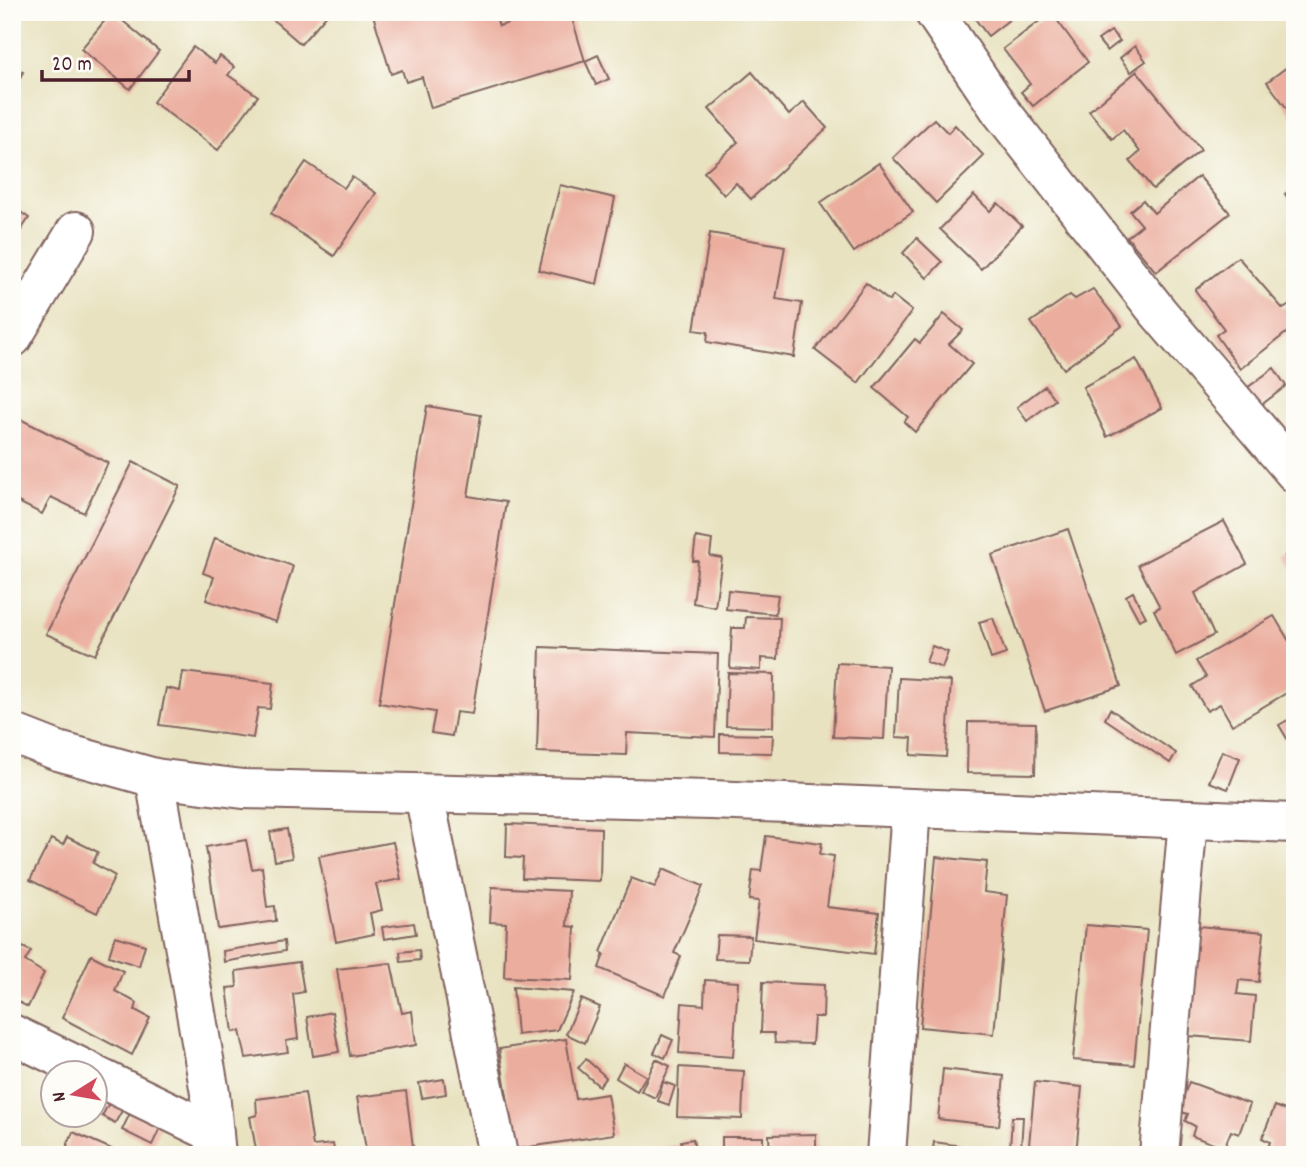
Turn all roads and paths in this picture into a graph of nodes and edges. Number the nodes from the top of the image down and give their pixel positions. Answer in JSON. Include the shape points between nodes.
{"nodes":[{"id":1,"x":934,"y":12,"type":"edge"},
{"id":2,"x":76,"y":231,"type":"dead end"},
{"id":3,"x":12,"y":338,"type":"edge"},
{"id":4,"x":1295,"y":473,"type":"edge"},
{"id":5,"x":12,"y":733,"type":"edge"},
{"id":6,"x":155,"y":778,"type":"junction"},
{"id":7,"x":424,"y":794,"type":"junction"},
{"id":8,"x":911,"y":808,"type":"junction"},
{"id":9,"x":1188,"y":819,"type":"junction"},
{"id":10,"x":1295,"y":823,"type":"edge"},
{"id":11,"x":12,"y":1034,"type":"edge"},
{"id":12,"x":60,"y":1058,"type":"edge"},
{"id":13,"x":108,"y":1083,"type":"edge"},
{"id":14,"x":215,"y":1144,"type":"edge"},
{"id":15,"x":498,"y":1155,"type":"edge"},
{"id":16,"x":886,"y":1155,"type":"edge"},
{"id":17,"x":1158,"y":1155,"type":"edge"}],
"edges":[{"from":1,"to":4,"type":"street","via":[[1000,110],[1150,302]]},
{"from":2,"to":3,"type":"street"},
{"from":5,"to":6,"type":"street"},
{"from":6,"to":7,"type":"street","via":[[243,789]]},
{"from":6,"to":14,"type":"street"},
{"from":7,"to":8,"type":"street"},
{"from":7,"to":15,"type":"street"},
{"from":8,"to":9,"type":"street"},
{"from":8,"to":16,"type":"street"},
{"from":9,"to":10,"type":"street"},
{"from":9,"to":17,"type":"street"},
{"from":11,"to":12,"type":"street"},
{"from":13,"to":14,"type":"street"}]}
